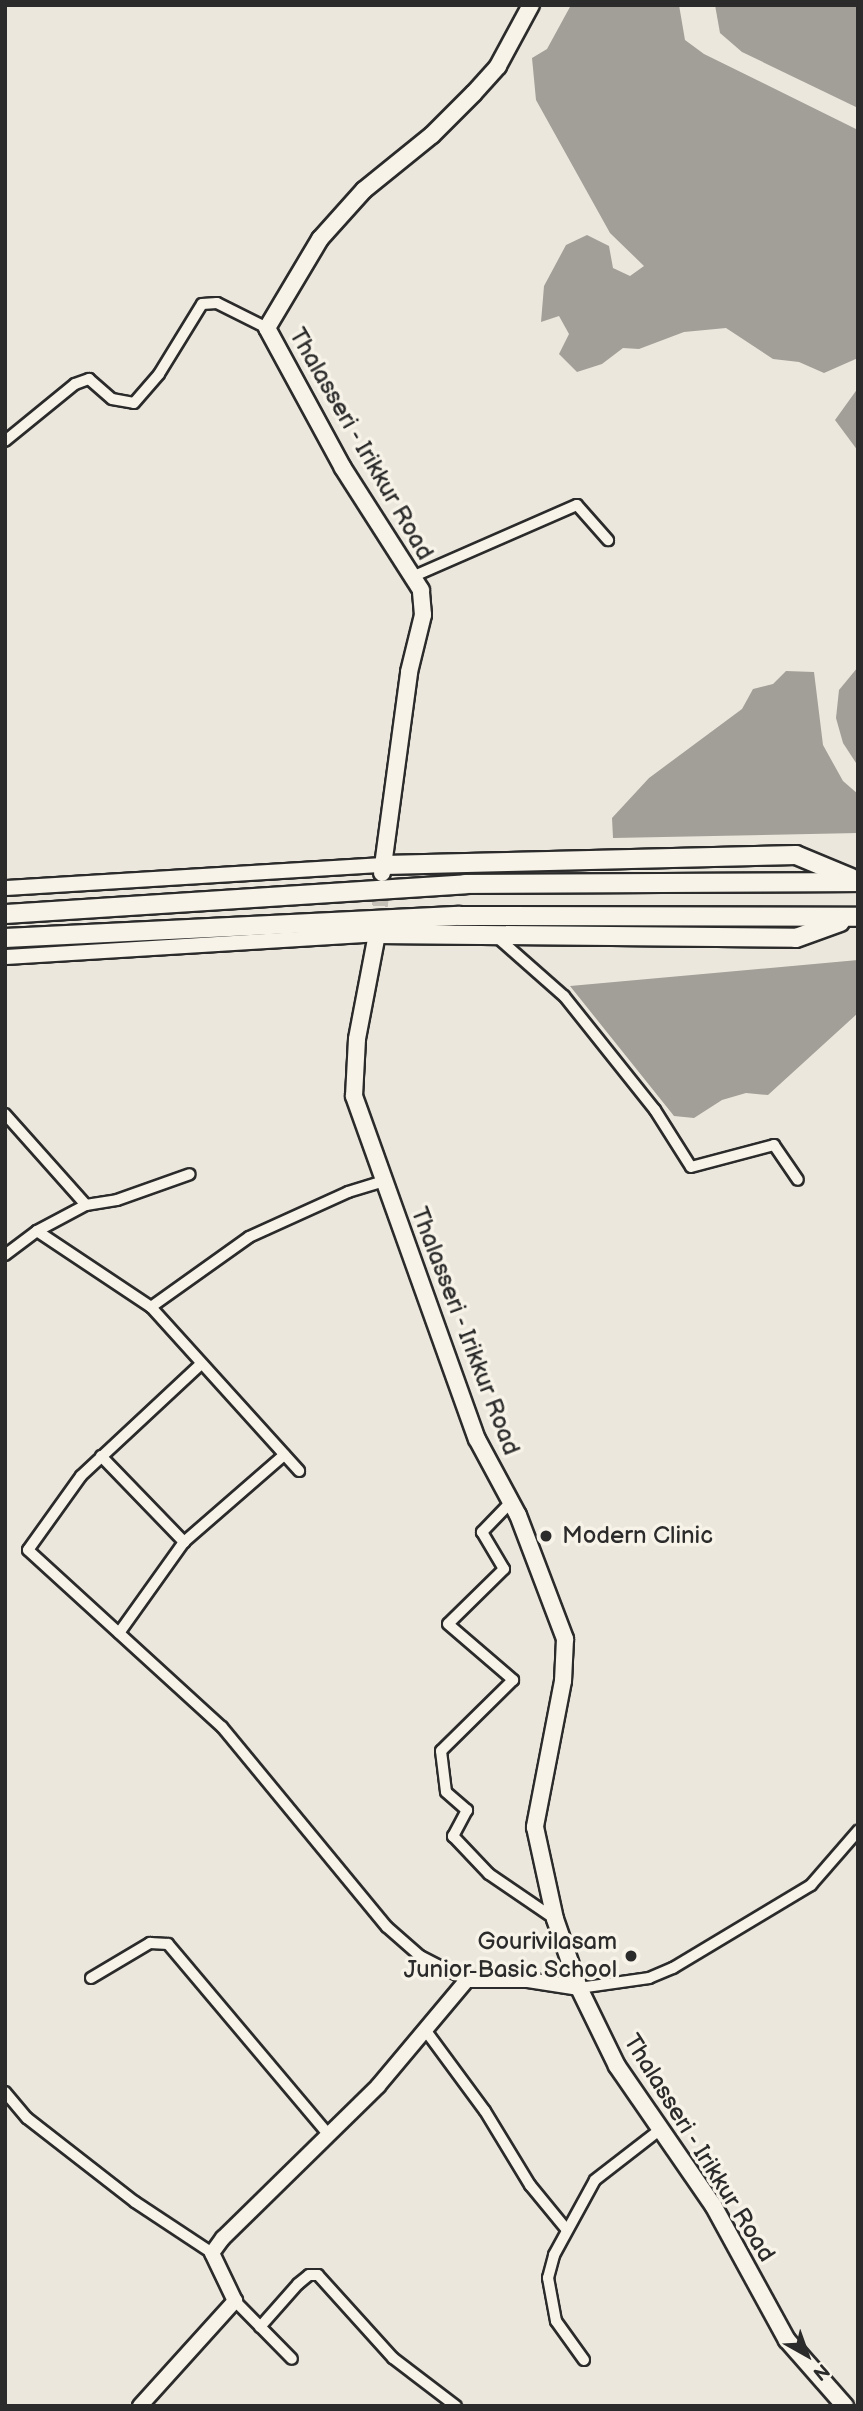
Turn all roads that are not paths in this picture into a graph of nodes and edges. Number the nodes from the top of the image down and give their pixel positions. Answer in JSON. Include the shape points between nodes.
{"nodes":[{"id":1,"x":531,"y":5,"type":"edge"},
{"id":2,"x":267,"y":328,"type":"junction"},
{"id":3,"x":5,"y":441,"type":"edge"},
{"id":4,"x":608,"y":540,"type":"dead end"},
{"id":5,"x":412,"y":576,"type":"junction"},
{"id":6,"x":383,"y":869,"type":"junction"},
{"id":7,"x":858,"y":882,"type":"edge"},
{"id":8,"x":5,"y":888,"type":"edge"},
{"id":9,"x":5,"y":914,"type":"edge"},
{"id":10,"x":855,"y":917,"type":"edge"},
{"id":11,"x":377,"y":934,"type":"junction"},
{"id":12,"x":497,"y":937,"type":"junction"},
{"id":13,"x":5,"y":938,"type":"edge"},
{"id":14,"x":5,"y":957,"type":"edge"},
{"id":15,"x":5,"y":1114,"type":"edge"},
{"id":16,"x":190,"y":1174,"type":"dead end"},
{"id":17,"x":798,"y":1180,"type":"dead end"},
{"id":18,"x":385,"y":1181,"type":"junction"},
{"id":19,"x":86,"y":1205,"type":"junction"},
{"id":20,"x":37,"y":1231,"type":"junction"},
{"id":21,"x":5,"y":1255,"type":"edge"},
{"id":22,"x":151,"y":1307,"type":"junction"},
{"id":23,"x":201,"y":1364,"type":"junction"},
{"id":24,"x":284,"y":1455,"type":"junction"},
{"id":25,"x":102,"y":1456,"type":"junction"},
{"id":26,"x":299,"y":1471,"type":"dead end"},
{"id":27,"x":511,"y":1502,"type":"junction"},
{"id":28,"x":184,"y":1542,"type":"junction"},
{"id":29,"x":119,"y":1633,"type":"junction"},
{"id":30,"x":858,"y":1831,"type":"edge"},
{"id":31,"x":555,"y":1919,"type":"junction"},
{"id":32,"x":92,"y":1978,"type":"dead end"},
{"id":33,"x":467,"y":1980,"type":"junction"},
{"id":34,"x":579,"y":1988,"type":"junction"},
{"id":35,"x":426,"y":2031,"type":"junction"},
{"id":36,"x":5,"y":2092,"type":"edge"},
{"id":37,"x":662,"y":2128,"type":"junction"},
{"id":38,"x":328,"y":2134,"type":"junction"},
{"id":39,"x":567,"y":2230,"type":"junction"},
{"id":40,"x":212,"y":2253,"type":"junction"},
{"id":41,"x":236,"y":2301,"type":"junction"},
{"id":42,"x":260,"y":2327,"type":"junction"},
{"id":43,"x":292,"y":2359,"type":"dead end"},
{"id":44,"x":584,"y":2360,"type":"dead end"},
{"id":45,"x":140,"y":2406,"type":"edge"},
{"id":46,"x":456,"y":2406,"type":"edge"},
{"id":47,"x":845,"y":2406,"type":"edge"}],
"edges":[{"from":1,"to":2,"type":"main road","name":"Thalasseri - Irikkur Road","via":[[498,66],[474,93],[432,135],[364,190],[327,230]]},
{"from":2,"to":3,"type":"street","via":[[217,303],[201,304],[159,374],[134,403],[121,404],[89,379],[75,384]]},
{"from":2,"to":5,"type":"main road","name":"Thalasseri - Irikkur Road","via":[[343,468]]},
{"from":4,"to":5,"type":"street","via":[[577,505]]},
{"from":5,"to":6,"type":"main road","name":"Thalasseri - Irikkur Road","via":[[421,590],[423,615],[407,685]]},
{"from":6,"to":7,"type":"highway","via":[[796,855]]},
{"from":6,"to":8,"type":"street"},
{"from":7,"to":9,"type":"highway","via":[[465,884]]},
{"from":10,"to":12,"type":"highway","via":[[796,938]]},
{"from":10,"to":13,"type":"highway","via":[[484,915]]},
{"from":11,"to":12,"type":"highway"},
{"from":11,"to":14,"type":"street"},
{"from":11,"to":18,"type":"main road","name":"Thalasseri - Irikkur Road","via":[[357,1039],[354,1096]]},
{"from":12,"to":17,"type":"street","via":[[565,996],[691,1167],[774,1145]]},
{"from":15,"to":19,"type":"street"},
{"from":16,"to":19,"type":"street","via":[[117,1200]]},
{"from":18,"to":22,"type":"street","via":[[348,1192],[249,1237]]},
{"from":18,"to":27,"type":"main road","name":"Thalasseri - Irikkur Road","via":[[477,1439]]},
{"from":19,"to":20,"type":"street"},
{"from":20,"to":21,"type":"street"},
{"from":20,"to":22,"type":"street"},
{"from":22,"to":23,"type":"street"},
{"from":23,"to":24,"type":"street"},
{"from":23,"to":25,"type":"street"},
{"from":24,"to":26,"type":"street"},
{"from":24,"to":28,"type":"street"},
{"from":25,"to":28,"type":"street"},
{"from":25,"to":29,"type":"street","via":[[81,1476],[28,1550]]},
{"from":27,"to":31,"type":"main road","name":"Thalasseri - Irikkur Road","via":[[565,1639],[563,1681],[535,1827]]},
{"from":27,"to":31,"type":"street","via":[[482,1532],[503,1569],[448,1624],[513,1679],[441,1751],[446,1792],[467,1810],[453,1836],[489,1874]]},
{"from":28,"to":29,"type":"street"},
{"from":29,"to":33,"type":"street","via":[[222,1727],[387,1927],[420,1956]]},
{"from":30,"to":34,"type":"street","via":[[811,1885],[673,1968],[649,1978]]},
{"from":31,"to":34,"type":"main road","name":"Thalasseri - Irikkur Road"},
{"from":32,"to":38,"type":"street","via":[[150,1943],[168,1944]]},
{"from":33,"to":34,"type":"street","via":[[528,1980]]},
{"from":33,"to":35,"type":"street"},
{"from":34,"to":37,"type":"main road","name":"Thalasseri - Irikkur Road","via":[[617,2066]]},
{"from":35,"to":38,"type":"street"},
{"from":35,"to":39,"type":"street","via":[[485,2110],[530,2185]]},
{"from":36,"to":40,"type":"street","via":[[27,2118],[113,2185]]},
{"from":37,"to":39,"type":"street","via":[[595,2180]]},
{"from":37,"to":47,"type":"main road","name":"Thalasseri - Irikkur Road","via":[[713,2205],[787,2340]]},
{"from":38,"to":40,"type":"street"},
{"from":39,"to":44,"type":"street","via":[[548,2278],[550,2298],[556,2322]]},
{"from":40,"to":41,"type":"street"},
{"from":41,"to":42,"type":"street"},
{"from":41,"to":45,"type":"street"},
{"from":42,"to":43,"type":"street"},
{"from":42,"to":46,"type":"street","via":[[298,2284],[309,2275],[318,2275],[393,2358]]}]}
